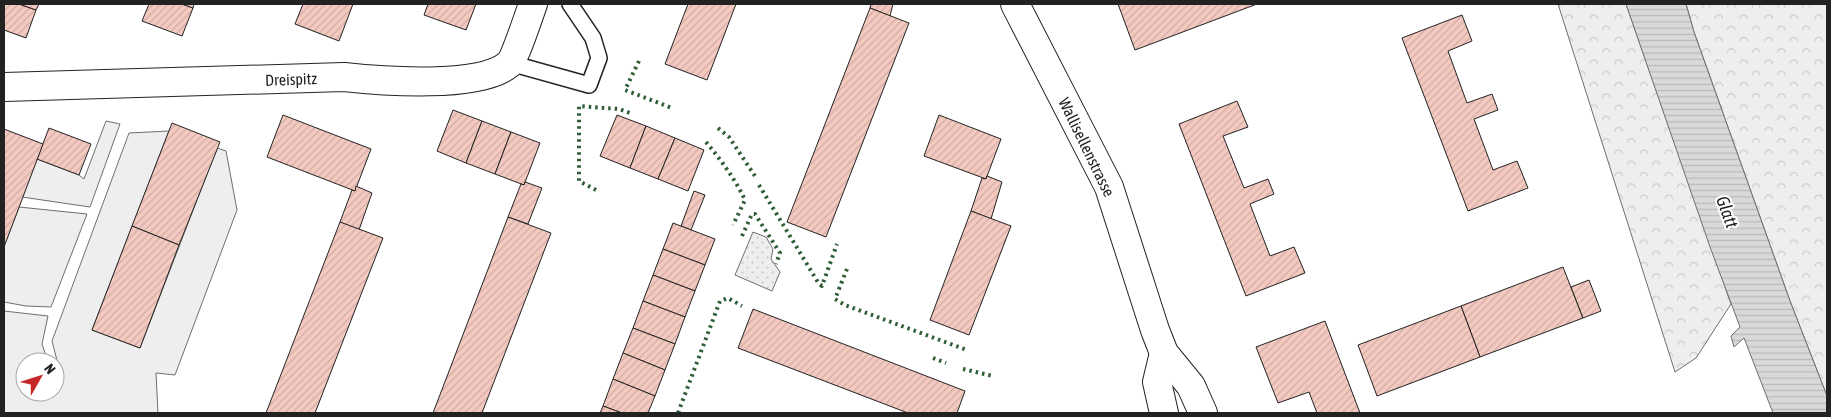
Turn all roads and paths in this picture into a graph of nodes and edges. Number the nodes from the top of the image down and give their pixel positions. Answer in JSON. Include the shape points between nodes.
{"nodes":[{"id":1,"x":533,"y":4,"type":"edge"},
{"id":2,"x":570,"y":4,"type":"edge"},
{"id":3,"x":1015,"y":4,"type":"edge"},
{"id":4,"x":510,"y":63,"type":"junction"},
{"id":5,"x":4,"y":87,"type":"edge"},
{"id":6,"x":1164,"y":353,"type":"junction"},
{"id":7,"x":1164,"y":413,"type":"edge"},
{"id":8,"x":1202,"y":413,"type":"edge"}],
"edges":[{"from":1,"to":4,"type":"street"},
{"from":2,"to":4,"type":"lane","via":[[593,38],[599,58],[589,85]]},
{"from":3,"to":6,"type":"street","name":"Wallisellenstrasse","via":[[1109,187]]},
{"from":4,"to":5,"type":"street","name":"Dreispitz","via":[[493,73],[460,79],[389,82],[344,77]]},
{"from":6,"to":7,"type":"street","via":[[1157,382]]},
{"from":6,"to":8,"type":"street","name":"Wallisellenstrasse","via":[[1191,386]]}]}
